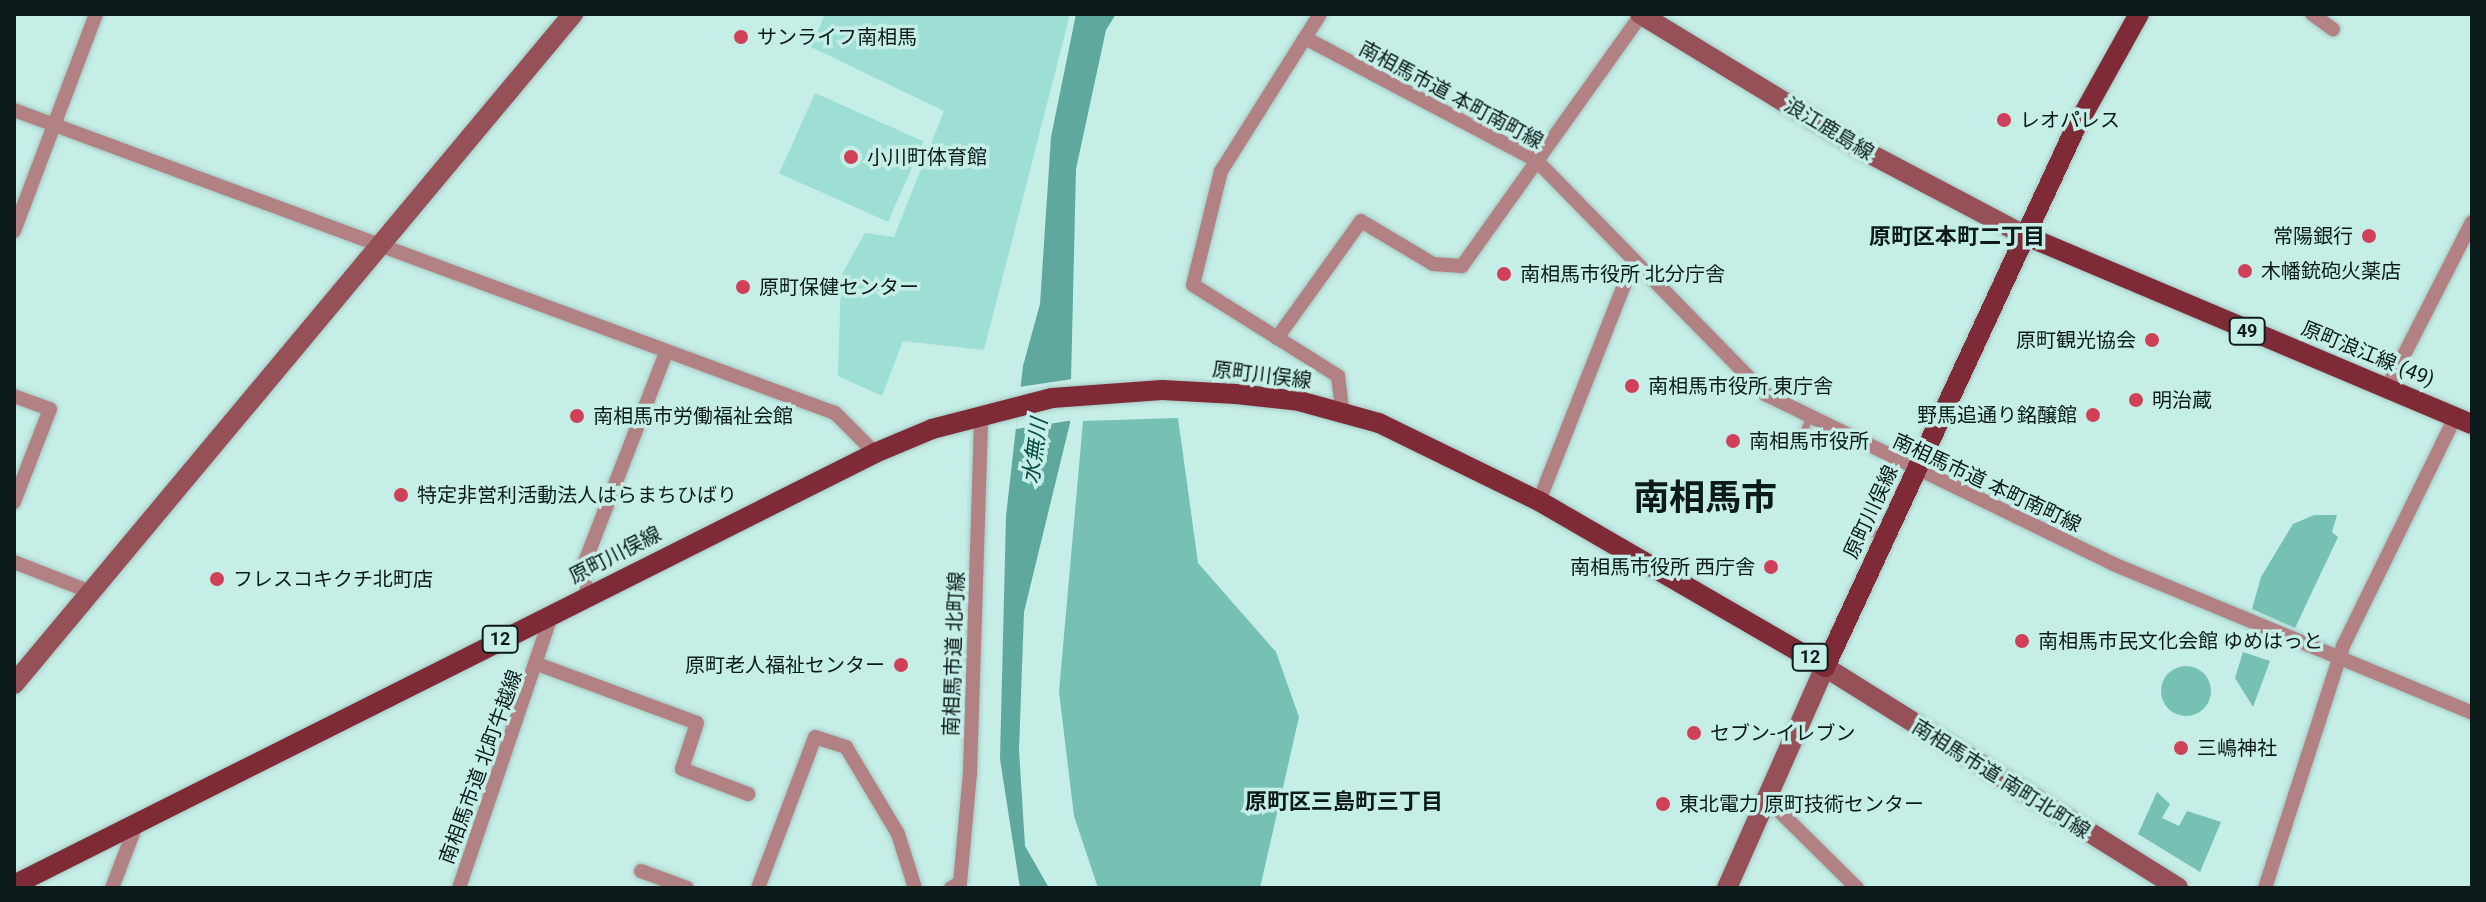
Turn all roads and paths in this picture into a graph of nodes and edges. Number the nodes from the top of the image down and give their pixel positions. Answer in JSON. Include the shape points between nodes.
{"nodes":[{"id":1,"x":96,"y":14,"type":"edge"},
{"id":2,"x":573,"y":14,"type":"edge"},
{"id":3,"x":1320,"y":14,"type":"edge"},
{"id":4,"x":1641,"y":14,"type":"edge"},
{"id":5,"x":2139,"y":14,"type":"edge"},
{"id":6,"x":2312,"y":14,"type":"edge"},
{"id":7,"x":2333,"y":29,"type":"dead end"},
{"id":8,"x":1307,"y":39,"type":"junction"},
{"id":9,"x":14,"y":110,"type":"edge"},
{"id":10,"x":54,"y":125,"type":"junction"},
{"id":11,"x":1537,"y":161,"type":"junction"},
{"id":12,"x":2472,"y":222,"type":"edge"},
{"id":13,"x":14,"y":231,"type":"edge"},
{"id":14,"x":2024,"y":235,"type":"junction"},
{"id":15,"x":380,"y":245,"type":"junction"},
{"id":16,"x":1633,"y":262,"type":"junction"},
{"id":17,"x":1277,"y":338,"type":"junction"},
{"id":18,"x":666,"y":353,"type":"junction"},
{"id":19,"x":2387,"y":388,"type":"junction"},
{"id":20,"x":14,"y":396,"type":"edge"},
{"id":21,"x":1342,"y":411,"type":"junction"},
{"id":22,"x":987,"y":414,"type":"junction"},
{"id":23,"x":1809,"y":418,"type":"junction"},
{"id":24,"x":2464,"y":420,"type":"edge"},
{"id":25,"x":1798,"y":443,"type":"dead end"},
{"id":26,"x":875,"y":453,"type":"junction"},
{"id":27,"x":1916,"y":473,"type":"junction"},
{"id":28,"x":1539,"y":501,"type":"junction"},
{"id":29,"x":14,"y":502,"type":"edge"},
{"id":30,"x":1859,"y":526,"type":"dead end"},
{"id":31,"x":1884,"y":538,"type":"junction"},
{"id":32,"x":14,"y":562,"type":"edge"},
{"id":33,"x":91,"y":592,"type":"junction"},
{"id":34,"x":589,"y":595,"type":"junction"},
{"id":35,"x":552,"y":613,"type":"junction"},
{"id":36,"x":2340,"y":657,"type":"junction"},
{"id":37,"x":540,"y":665,"type":"junction"},
{"id":38,"x":1825,"y":667,"type":"junction"},
{"id":39,"x":14,"y":684,"type":"edge"},
{"id":40,"x":2472,"y":713,"type":"edge"},
{"id":41,"x":748,"y":794,"type":"dead end"},
{"id":42,"x":1766,"y":798,"type":"junction"},
{"id":43,"x":137,"y":823,"type":"junction"},
{"id":44,"x":641,"y":871,"type":"dead end"},
{"id":45,"x":14,"y":885,"type":"edge"},
{"id":46,"x":957,"y":886,"type":"edge"},
{"id":47,"x":112,"y":888,"type":"edge"},
{"id":48,"x":459,"y":888,"type":"edge"},
{"id":49,"x":687,"y":888,"type":"edge"},
{"id":50,"x":758,"y":888,"type":"edge"},
{"id":51,"x":915,"y":888,"type":"edge"},
{"id":52,"x":1727,"y":888,"type":"edge"},
{"id":53,"x":1857,"y":888,"type":"edge"},
{"id":54,"x":2178,"y":888,"type":"edge"},
{"id":55,"x":2265,"y":888,"type":"edge"}],
"edges":[{"from":1,"to":10,"type":"street"},
{"from":2,"to":15,"type":"street"},
{"from":3,"to":8,"type":"street"},
{"from":4,"to":11,"type":"street"},
{"from":4,"to":14,"type":"street","name":"浪江鹿島線","via":[[1861,149]]},
{"from":5,"to":14,"type":"main road","name":"原町川俣線","number":"12"},
{"from":6,"to":7,"type":"street"},
{"from":8,"to":11,"type":"street","name":"南相馬市道 本町南町線"},
{"from":8,"to":17,"type":"street","via":[[1227,159],[1194,258],[1193,285]]},
{"from":9,"to":10,"type":"street"},
{"from":10,"to":13,"type":"street"},
{"from":10,"to":15,"type":"street"},
{"from":11,"to":16,"type":"street","name":"南相馬市道 本町南町線"},
{"from":11,"to":17,"type":"street","via":[[1462,266],[1433,264],[1361,221]]},
{"from":12,"to":19,"type":"street"},
{"from":14,"to":19,"type":"main road","name":"原町浪江線 (49)","number":"49"},
{"from":14,"to":27,"type":"main road","name":"原町川俣線","number":"12"},
{"from":15,"to":18,"type":"street"},
{"from":15,"to":33,"type":"street"},
{"from":16,"to":23,"type":"street","name":"南相馬市道 本町南町線","via":[[1765,394]]},
{"from":16,"to":28,"type":"street"},
{"from":17,"to":21,"type":"street","via":[[1338,376]]},
{"from":18,"to":26,"type":"street","via":[[835,413]]},
{"from":18,"to":34,"type":"street","via":[[581,572]]},
{"from":19,"to":24,"type":"main road","name":"原町浪江線 (49)","number":"49"},
{"from":20,"to":29,"type":"street","via":[[50,409]]},
{"from":21,"to":22,"type":"main road","name":"原町川俣線","number":"12","via":[[1236,394],[1131,391]]},
{"from":21,"to":28,"type":"main road","name":"原町川俣線","number":"12","via":[[1427,441]]},
{"from":22,"to":26,"type":"main road","name":"原町川俣線","number":"12"},
{"from":22,"to":46,"type":"street","name":"南相馬市道 北町線"},
{"from":23,"to":25,"type":"lane"},
{"from":23,"to":27,"type":"street","name":"南相馬市道 本町南町線"},
{"from":24,"to":36,"type":"street"},
{"from":26,"to":34,"type":"main road","name":"原町川俣線","number":"12"},
{"from":27,"to":31,"type":"main road","name":"原町川俣線","number":"12"},
{"from":27,"to":36,"type":"street","name":"南相馬市道 本町南町線"},
{"from":28,"to":38,"type":"main road","name":"原町川俣線","number":"12"},
{"from":30,"to":31,"type":"lane"},
{"from":31,"to":38,"type":"main road","name":"原町川俣線","number":"12"},
{"from":32,"to":33,"type":"street"},
{"from":33,"to":39,"type":"street"},
{"from":34,"to":35,"type":"main road","name":"原町川俣線","number":"12"},
{"from":35,"to":37,"type":"street","name":"南相馬市道 北町牛越線"},
{"from":35,"to":43,"type":"main road","name":"原町川俣線","number":"12"},
{"from":36,"to":40,"type":"street","name":"南相馬市道 本町南町線"},
{"from":36,"to":55,"type":"street"},
{"from":37,"to":41,"type":"street","via":[[697,723],[682,769]]},
{"from":37,"to":48,"type":"street","name":"南相馬市道 北町牛越線"},
{"from":38,"to":42,"type":"street"},
{"from":38,"to":54,"type":"street","name":"南相馬市道 南町北町線"},
{"from":42,"to":52,"type":"street"},
{"from":42,"to":53,"type":"street"},
{"from":43,"to":45,"type":"main road","name":"原町川俣線","number":"12"},
{"from":43,"to":47,"type":"street"},
{"from":44,"to":49,"type":"street"},
{"from":50,"to":51,"type":"street","via":[[815,737],[846,747],[898,834]]}]}
